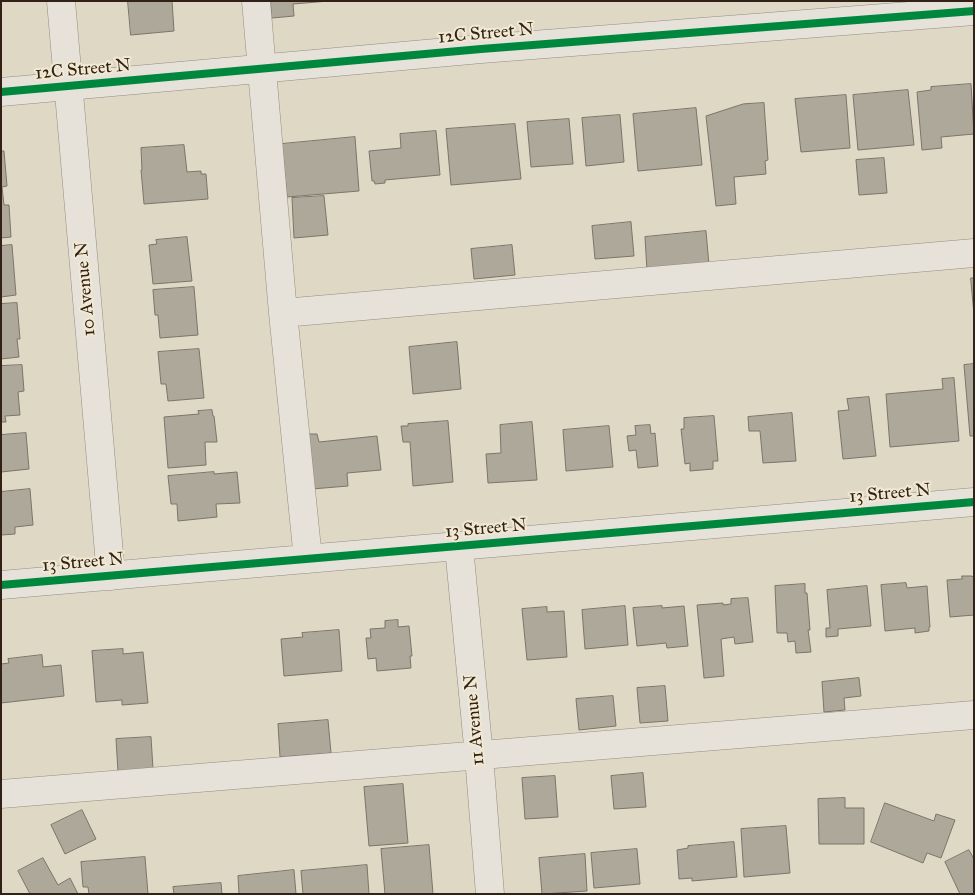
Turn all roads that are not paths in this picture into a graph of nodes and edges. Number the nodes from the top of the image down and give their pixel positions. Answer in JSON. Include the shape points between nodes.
{"nodes":[{"id":1,"x":61,"y":1,"type":"edge"},
{"id":2,"x":256,"y":1,"type":"edge"},
{"id":3,"x":974,"y":11,"type":"edge"},
{"id":4,"x":261,"y":69,"type":"junction"},
{"id":5,"x":68,"y":86,"type":"junction"},
{"id":6,"x":1,"y":92,"type":"edge"},
{"id":7,"x":974,"y":253,"type":"edge"},
{"id":8,"x":283,"y":313,"type":"junction"},
{"id":9,"x":974,"y":502,"type":"edge"},
{"id":10,"x":459,"y":547,"type":"junction"},
{"id":11,"x":308,"y":560,"type":"junction"},
{"id":12,"x":111,"y":576,"type":"junction"},
{"id":13,"x":1,"y":585,"type":"edge"},
{"id":14,"x":974,"y":715,"type":"edge"},
{"id":15,"x":479,"y":756,"type":"junction"},
{"id":16,"x":1,"y":794,"type":"edge"},
{"id":17,"x":490,"y":894,"type":"edge"}],
"edges":[{"from":1,"to":5,"type":"street","name":"10 Avenue N"},
{"from":2,"to":4,"type":"street"},
{"from":3,"to":4,"type":"street","name":"12C Street N"},
{"from":4,"to":5,"type":"street","name":"12C Street N"},
{"from":4,"to":8,"type":"street"},
{"from":5,"to":6,"type":"street","name":"12C Street N"},
{"from":5,"to":12,"type":"street","name":"10 Avenue N"},
{"from":7,"to":8,"type":"street"},
{"from":8,"to":11,"type":"street"},
{"from":9,"to":10,"type":"street","name":"13 Street N"},
{"from":10,"to":11,"type":"street","name":"13 Street N"},
{"from":10,"to":15,"type":"street","name":"11 Avenue N"},
{"from":11,"to":12,"type":"street","name":"13 Street N"},
{"from":12,"to":13,"type":"street","name":"13 Street N"},
{"from":14,"to":15,"type":"street"},
{"from":15,"to":16,"type":"street"},
{"from":15,"to":17,"type":"street","name":"11 Avenue N"}]}
